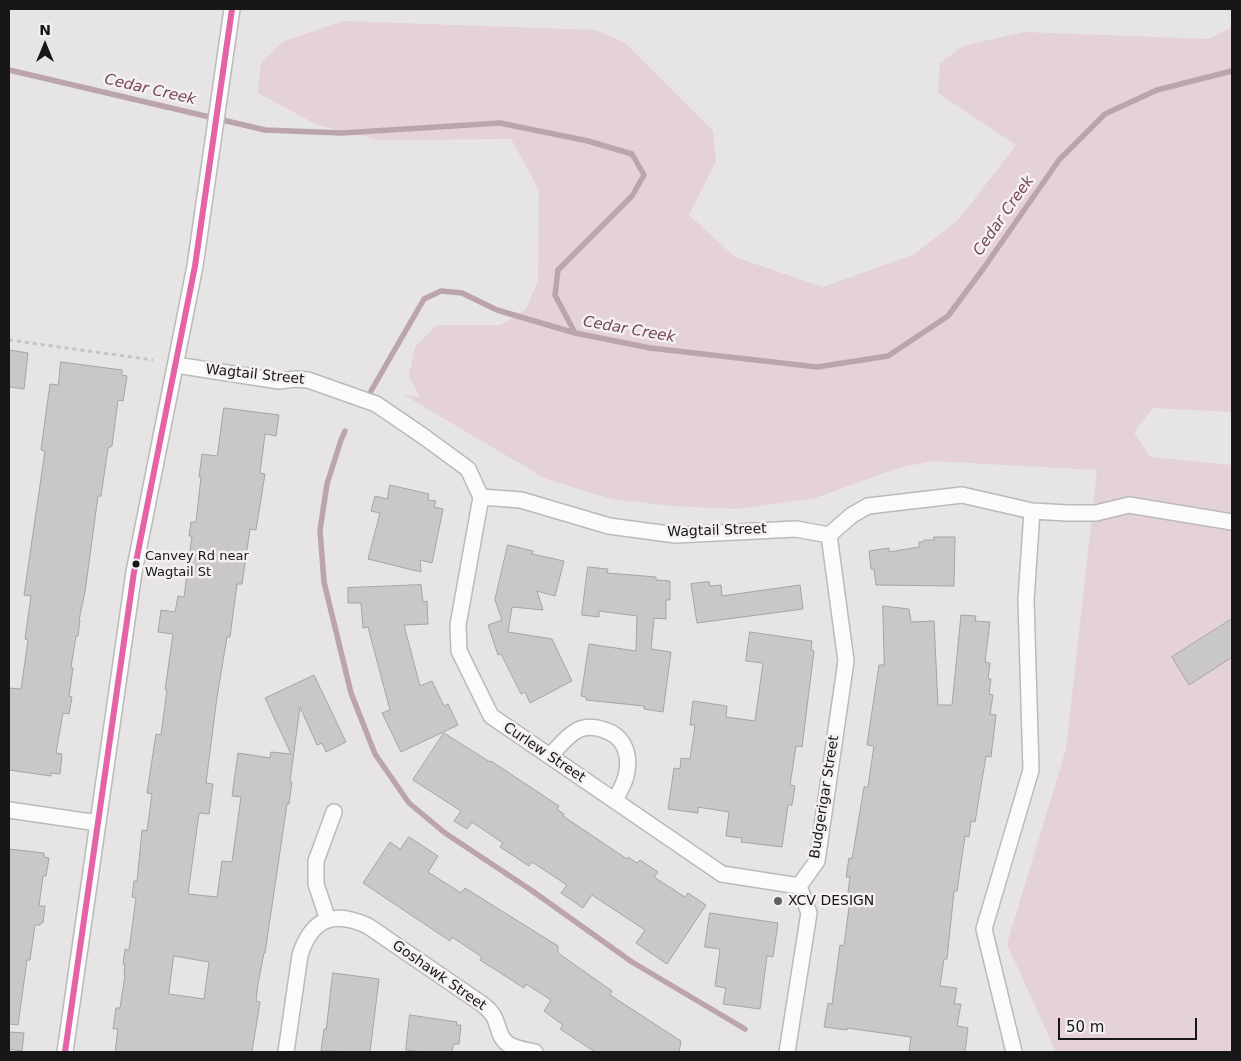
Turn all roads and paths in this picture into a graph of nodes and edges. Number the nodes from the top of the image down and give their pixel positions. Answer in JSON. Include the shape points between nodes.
{"nodes":[{"id":1,"x":232,"y":9,"type":"edge"},
{"id":2,"x":9,"y":340,"type":"edge"},
{"id":3,"x":153,"y":360,"type":"dead end"},
{"id":4,"x":176,"y":365,"type":"junction"},
{"id":5,"x":481,"y":497,"type":"junction"},
{"id":6,"x":1032,"y":511,"type":"junction"},
{"id":7,"x":1232,"y":522,"type":"edge"},
{"id":8,"x":829,"y":535,"type":"junction"},
{"id":9,"x":550,"y":756,"type":"junction"},
{"id":10,"x":615,"y":801,"type":"junction"},
{"id":11,"x":9,"y":810,"type":"edge"},
{"id":12,"x":334,"y":812,"type":"dead end"},
{"id":13,"x":98,"y":823,"type":"junction"},
{"id":14,"x":799,"y":886,"type":"junction"},
{"id":15,"x":328,"y":920,"type":"junction"},
{"id":16,"x":504,"y":1048,"type":"edge"},
{"id":17,"x":65,"y":1052,"type":"edge"},
{"id":18,"x":286,"y":1052,"type":"edge"},
{"id":19,"x":535,"y":1052,"type":"edge"},
{"id":20,"x":787,"y":1052,"type":"edge"},
{"id":21,"x":1014,"y":1052,"type":"edge"}],
"edges":[{"from":1,"to":4,"type":"street","via":[[195,266]]},
{"from":2,"to":3,"type":"path"},
{"from":4,"to":5,"type":"street","name":"Wagtail Street","via":[[279,380],[308,380],[376,404],[468,469]]},
{"from":4,"to":13,"type":"street","via":[[134,572]]},
{"from":5,"to":8,"type":"street","name":"Wagtail Street","via":[[521,500],[609,526],[676,535],[796,529]]},
{"from":5,"to":9,"type":"street","name":"Curlew Street","via":[[458,624],[459,651],[492,716]]},
{"from":6,"to":7,"type":"street","via":[[1067,514],[1129,506]]},
{"from":6,"to":8,"type":"street","via":[[962,495],[868,506]]},
{"from":6,"to":21,"type":"street","via":[[1026,600],[1031,770],[984,928]]},
{"from":8,"to":14,"type":"street","name":"Budgerigar Street","via":[[846,662],[817,860]]},
{"from":9,"to":10,"type":"street","name":"Curlew Street"},
{"from":9,"to":10,"type":"street","via":[[578,730],[589,727],[612,732],[621,739],[627,765],[626,777]]},
{"from":10,"to":14,"type":"street","name":"Curlew Street","via":[[722,874]]},
{"from":11,"to":13,"type":"street"},
{"from":12,"to":15,"type":"street","via":[[316,861],[316,884]]},
{"from":13,"to":17,"type":"street"},
{"from":14,"to":20,"type":"street","via":[[809,913]]},
{"from":15,"to":16,"type":"street","name":"Goshawk Street","via":[[348,918],[368,926],[490,1010]]},
{"from":15,"to":18,"type":"street","via":[[308,935],[300,955]]},
{"from":16,"to":19,"type":"street","name":"Goshawk Street"}]}
